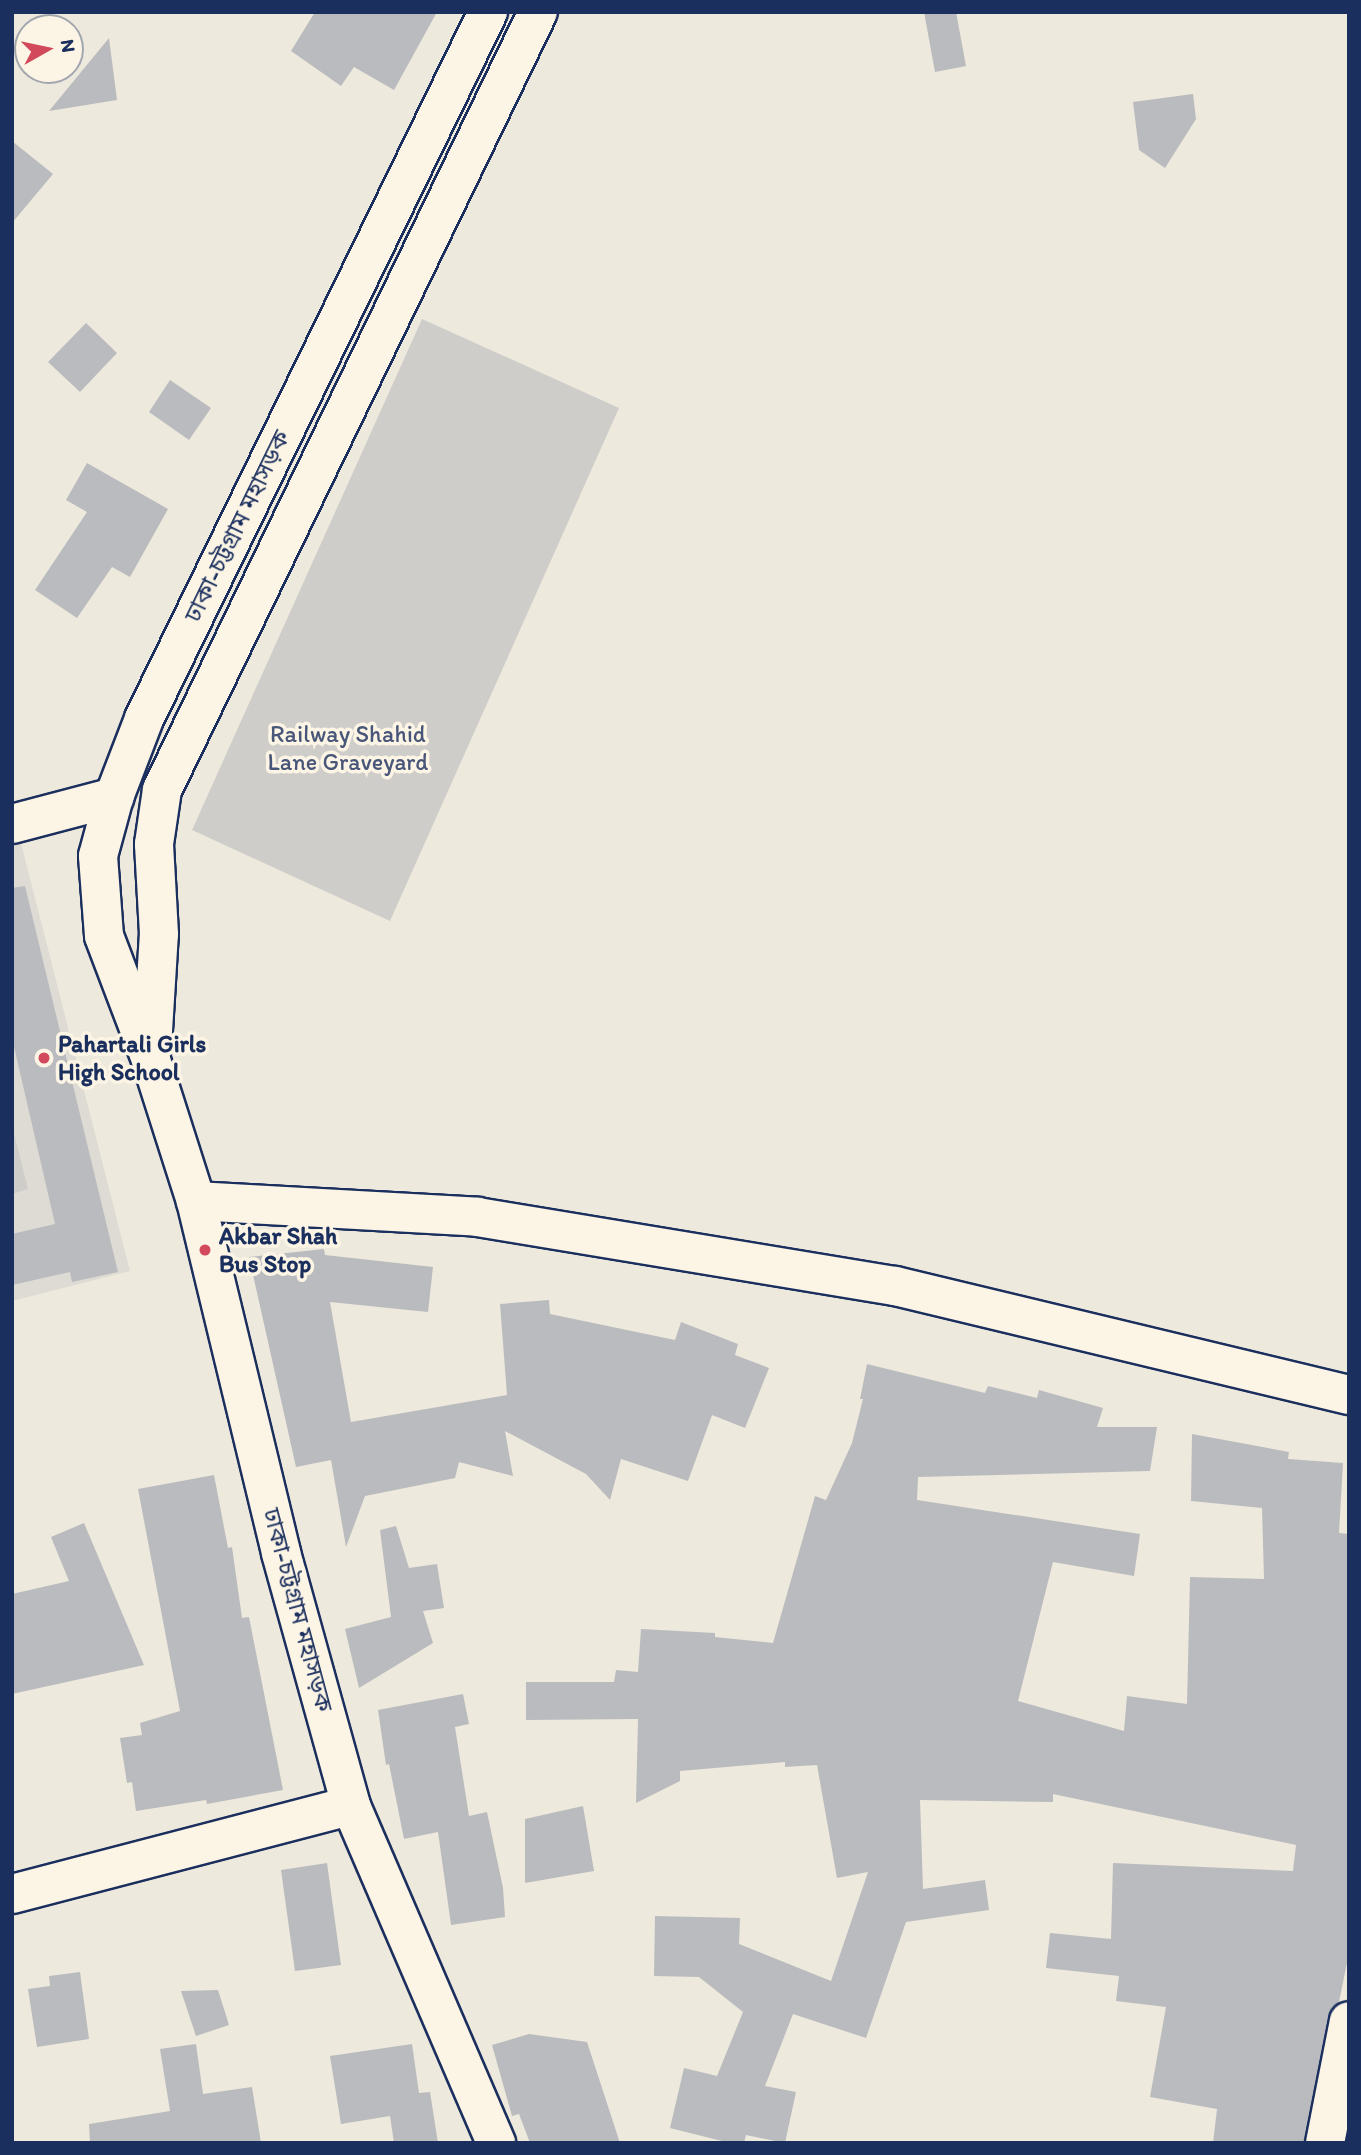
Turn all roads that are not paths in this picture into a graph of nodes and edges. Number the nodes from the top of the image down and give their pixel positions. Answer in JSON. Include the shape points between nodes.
{"nodes":[{"id":1,"x":488,"y":12,"type":"edge"},
{"id":2,"x":538,"y":12,"type":"edge"},
{"id":3,"x":114,"y":797,"type":"junction"},
{"id":4,"x":12,"y":824,"type":"edge"},
{"id":5,"x":151,"y":1060,"type":"junction"},
{"id":6,"x":196,"y":1201,"type":"junction"},
{"id":7,"x":1349,"y":1395,"type":"edge"},
{"id":8,"x":351,"y":1806,"type":"junction"},
{"id":9,"x":12,"y":1894,"type":"edge"},
{"id":10,"x":1349,"y":2021,"type":"edge"},
{"id":11,"x":496,"y":2143,"type":"edge"},
{"id":12,"x":1325,"y":2143,"type":"edge"}],
"edges":[{"from":1,"to":3,"type":"main road","name":"ঢাকা-চট্টগ্রাম মহাসড়ক","via":[[144,719]]},
{"from":2,"to":5,"type":"main road","name":"ঢাকা-চট্টগ্রাম মহাসড়ক","via":[[162,790],[154,844],[159,934]]},
{"from":3,"to":4,"type":"main road"},
{"from":3,"to":5,"type":"main road","name":"ঢাকা-চট্টগ্রাম মহাসড়ক","via":[[98,856],[104,936]]},
{"from":5,"to":6,"type":"main road","name":"ঢাকা-চট্টগ্রাম মহাসড়ক"},
{"from":6,"to":7,"type":"main road","via":[[478,1217],[882,1284]]},
{"from":6,"to":8,"type":"main road","name":"ঢাকা-চট্টগ্রাম মহাসড়ক","via":[[281,1553]]},
{"from":8,"to":9,"type":"main road"},
{"from":8,"to":11,"type":"main road","name":"ঢাকা-চট্টগ্রাম মহাসড়ক"},
{"from":10,"to":12,"type":"main road"}]}
